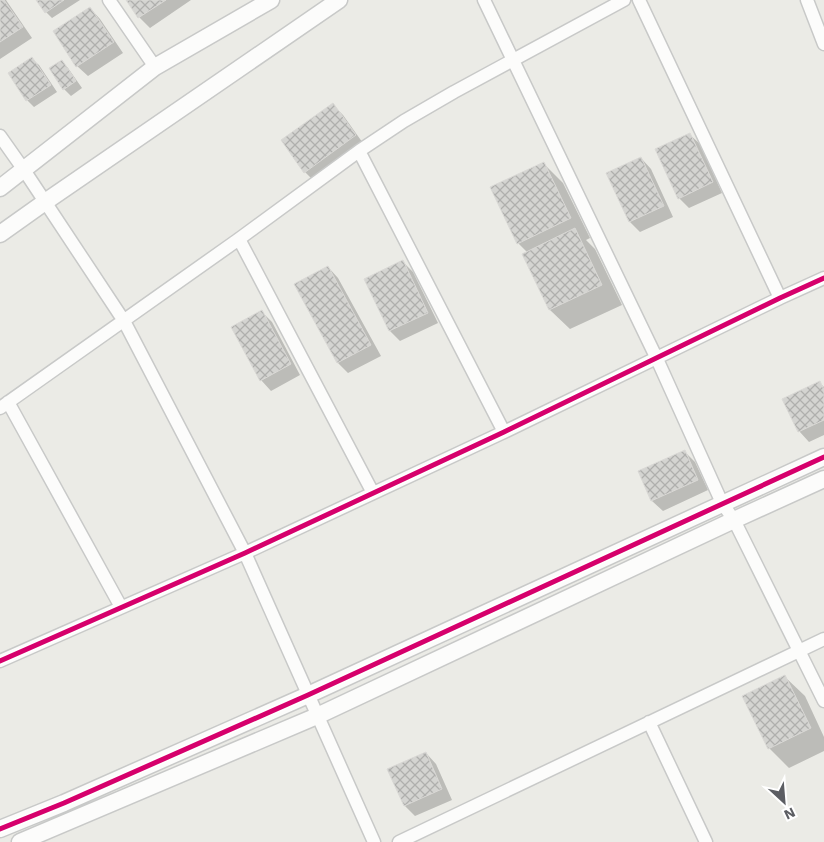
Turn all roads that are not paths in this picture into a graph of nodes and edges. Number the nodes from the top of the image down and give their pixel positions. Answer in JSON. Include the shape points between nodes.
{"nodes":[{"id":1,"x":109,"y":0,"type":"edge"},
{"id":2,"x":271,"y":0,"type":"edge"},
{"id":3,"x":339,"y":0,"type":"edge"},
{"id":4,"x":484,"y":0,"type":"edge"},
{"id":5,"x":624,"y":0,"type":"edge"},
{"id":6,"x":639,"y":0,"type":"edge"},
{"id":7,"x":807,"y":0,"type":"edge"},
{"id":8,"x":824,"y":44,"type":"edge"},
{"id":9,"x":512,"y":59,"type":"junction"},
{"id":10,"x":155,"y":68,"type":"junction"},
{"id":11,"x":0,"y":136,"type":"edge"},
{"id":12,"x":359,"y":151,"type":"junction"},
{"id":13,"x":24,"y":170,"type":"junction"},
{"id":14,"x":0,"y":188,"type":"edge"},
{"id":15,"x":45,"y":202,"type":"junction"},
{"id":16,"x":0,"y":234,"type":"edge"},
{"id":17,"x":239,"y":239,"type":"junction"},
{"id":18,"x":824,"y":278,"type":"edge"},
{"id":19,"x":780,"y":298,"type":"junction"},
{"id":20,"x":124,"y":321,"type":"junction"},
{"id":21,"x":657,"y":358,"type":"junction"},
{"id":22,"x":4,"y":405,"type":"edge"},
{"id":23,"x":504,"y":432,"type":"junction"},
{"id":24,"x":824,"y":457,"type":"edge"},
{"id":25,"x":824,"y":480,"type":"edge"},
{"id":26,"x":373,"y":493,"type":"junction"},
{"id":27,"x":722,"y":504,"type":"junction"},
{"id":28,"x":734,"y":520,"type":"junction"},
{"id":29,"x":245,"y":553,"type":"junction"},
{"id":30,"x":121,"y":607,"type":"junction"},
{"id":31,"x":824,"y":639,"type":"edge"},
{"id":32,"x":799,"y":651,"type":"junction"},
{"id":33,"x":0,"y":660,"type":"edge"},
{"id":34,"x":308,"y":695,"type":"junction"},
{"id":35,"x":824,"y":701,"type":"edge"},
{"id":36,"x":317,"y":716,"type":"junction"},
{"id":37,"x":649,"y":722,"type":"junction"},
{"id":38,"x":0,"y":829,"type":"edge"},
{"id":39,"x":20,"y":842,"type":"edge"},
{"id":40,"x":374,"y":842,"type":"edge"},
{"id":41,"x":399,"y":842,"type":"edge"},
{"id":42,"x":706,"y":842,"type":"edge"}],
"edges":[{"from":1,"to":10,"type":"street"},
{"from":2,"to":10,"type":"street"},
{"from":3,"to":15,"type":"street"},
{"from":4,"to":9,"type":"street"},
{"from":5,"to":9,"type":"street"},
{"from":6,"to":19,"type":"street"},
{"from":7,"to":8,"type":"street"},
{"from":9,"to":12,"type":"street","via":[[412,116]]},
{"from":9,"to":21,"type":"street"},
{"from":10,"to":13,"type":"street"},
{"from":11,"to":13,"type":"street"},
{"from":12,"to":17,"type":"street"},
{"from":12,"to":23,"type":"street"},
{"from":13,"to":14,"type":"street"},
{"from":13,"to":15,"type":"street"},
{"from":15,"to":16,"type":"street"},
{"from":15,"to":20,"type":"street"},
{"from":17,"to":20,"type":"street"},
{"from":17,"to":26,"type":"street"},
{"from":18,"to":19,"type":"street"},
{"from":19,"to":21,"type":"street"},
{"from":20,"to":22,"type":"street"},
{"from":20,"to":29,"type":"street"},
{"from":21,"to":23,"type":"street"},
{"from":21,"to":27,"type":"street"},
{"from":22,"to":30,"type":"street"},
{"from":23,"to":26,"type":"street"},
{"from":24,"to":27,"type":"street"},
{"from":25,"to":28,"type":"street"},
{"from":26,"to":29,"type":"street"},
{"from":27,"to":28,"type":"street"},
{"from":27,"to":34,"type":"street"},
{"from":28,"to":32,"type":"street"},
{"from":28,"to":36,"type":"street"},
{"from":29,"to":30,"type":"street"},
{"from":29,"to":34,"type":"street"},
{"from":30,"to":33,"type":"street"},
{"from":31,"to":32,"type":"street"},
{"from":32,"to":35,"type":"street"},
{"from":32,"to":37,"type":"street"},
{"from":34,"to":36,"type":"street"},
{"from":34,"to":38,"type":"street"},
{"from":36,"to":39,"type":"street"},
{"from":36,"to":40,"type":"street"},
{"from":37,"to":41,"type":"street"},
{"from":37,"to":42,"type":"street"}]}
